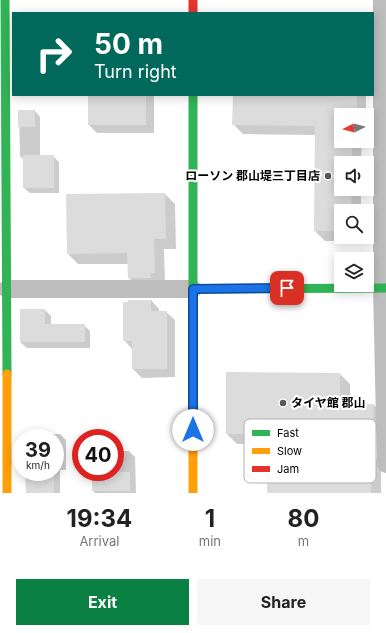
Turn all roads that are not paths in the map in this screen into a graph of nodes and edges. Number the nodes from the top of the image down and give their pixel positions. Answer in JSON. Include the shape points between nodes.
{"nodes":[{"id":1,"x":6,"y":0,"type":"edge"},
{"id":2,"x":193,"y":0,"type":"edge"},
{"id":3,"x":382,"y":0,"type":"edge"},
{"id":4,"x":193,"y":12,"type":"edge"},
{"id":5,"x":193,"y":96,"type":"edge"},
{"id":6,"x":384,"y":288,"type":"edge"},
{"id":7,"x":7,"y":289,"type":"junction"},
{"id":8,"x":193,"y":289,"type":"junction"},
{"id":9,"x":4,"y":438,"type":"edge"},
{"id":10,"x":386,"y":464,"type":"edge"},
{"id":11,"x":7,"y":493,"type":"edge"},
{"id":12,"x":193,"y":493,"type":"edge"}],
"edges":[{"from":1,"to":7,"type":"street"},
{"from":2,"to":4,"type":"street"},
{"from":3,"to":6,"type":"street"},
{"from":5,"to":8,"type":"street"},
{"from":6,"to":8,"type":"street"},
{"from":6,"to":10,"type":"street"},
{"from":7,"to":8,"type":"street"},
{"from":7,"to":9,"type":"street"},
{"from":8,"to":12,"type":"street"},
{"from":9,"to":11,"type":"street"}]}
